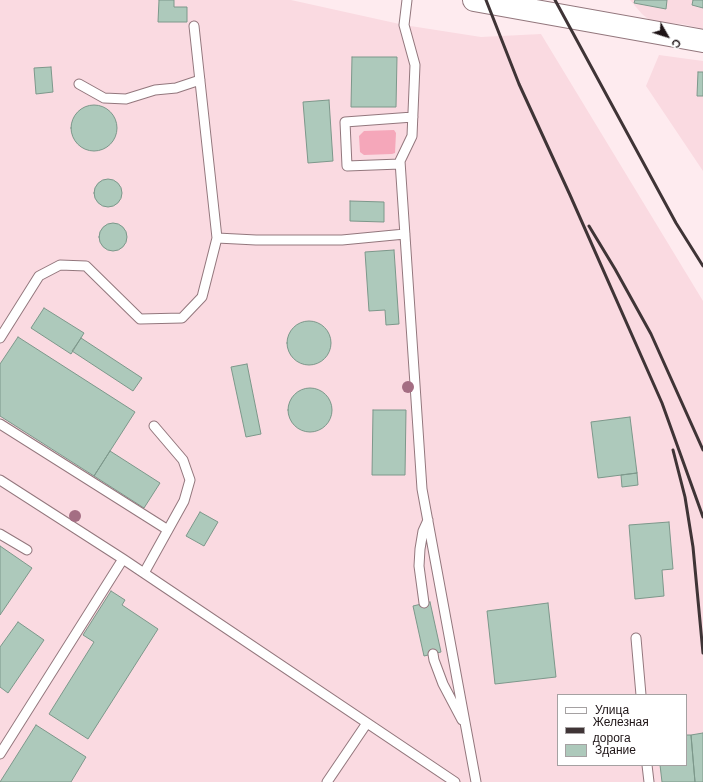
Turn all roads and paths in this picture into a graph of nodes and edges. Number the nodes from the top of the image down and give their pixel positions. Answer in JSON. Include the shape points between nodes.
{"nodes":[{"id":1,"x":407,"y":0,"type":"edge"},
{"id":2,"x":474,"y":0,"type":"edge"},
{"id":3,"x":194,"y":26,"type":"dead end"},
{"id":4,"x":703,"y":41,"type":"edge"},
{"id":5,"x":200,"y":80,"type":"junction"},
{"id":6,"x":79,"y":84,"type":"dead end"},
{"id":7,"x":413,"y":117,"type":"junction"},
{"id":8,"x":400,"y":164,"type":"junction"},
{"id":9,"x":405,"y":234,"type":"junction"},
{"id":10,"x":217,"y":238,"type":"junction"},
{"id":11,"x":0,"y":338,"type":"edge"},
{"id":12,"x":0,"y":424,"type":"edge"},
{"id":13,"x":154,"y":426,"type":"dead end"},
{"id":14,"x":0,"y":480,"type":"edge"},
{"id":15,"x":428,"y":520,"type":"junction"},
{"id":16,"x":168,"y":530,"type":"junction"},
{"id":17,"x":0,"y":534,"type":"edge"},
{"id":18,"x":27,"y":550,"type":"dead end"},
{"id":19,"x":123,"y":559,"type":"junction"},
{"id":20,"x":144,"y":573,"type":"junction"},
{"id":21,"x":424,"y":603,"type":"dead end"},
{"id":22,"x":636,"y":638,"type":"dead end"},
{"id":23,"x":433,"y":654,"type":"dead end"},
{"id":24,"x":641,"y":694,"type":"edge"},
{"id":25,"x":367,"y":723,"type":"junction"},
{"id":26,"x":465,"y":724,"type":"junction"},
{"id":27,"x":0,"y":754,"type":"edge"},
{"id":28,"x":647,"y":766,"type":"edge"},
{"id":29,"x":327,"y":782,"type":"edge"},
{"id":30,"x":455,"y":782,"type":"edge"},
{"id":31,"x":476,"y":782,"type":"edge"},
{"id":32,"x":649,"y":782,"type":"edge"}],
"edges":[{"from":1,"to":7,"type":"lane","via":[[404,26],[415,65]]},
{"from":2,"to":4,"type":"street"},
{"from":3,"to":5,"type":"lane"},
{"from":5,"to":6,"type":"lane","via":[[126,99],[104,98]]},
{"from":5,"to":10,"type":"lane"},
{"from":7,"to":8,"type":"lane","via":[[412,136]]},
{"from":7,"to":8,"type":"lane","via":[[345,122],[347,166]]},
{"from":8,"to":9,"type":"lane"},
{"from":9,"to":10,"type":"lane","via":[[342,240]]},
{"from":9,"to":15,"type":"lane","via":[[422,489]]},
{"from":10,"to":11,"type":"lane","via":[[202,297],[182,318],[140,319],[86,266],[60,265],[39,276]]},
{"from":12,"to":16,"type":"lane"},
{"from":13,"to":16,"type":"lane","via":[[183,460],[190,480],[184,501]]},
{"from":14,"to":19,"type":"lane"},
{"from":15,"to":21,"type":"lane","via":[[423,531],[419,566]]},
{"from":15,"to":26,"type":"lane"},
{"from":16,"to":20,"type":"lane"},
{"from":17,"to":18,"type":"lane"},
{"from":19,"to":20,"type":"lane"},
{"from":19,"to":27,"type":"lane"},
{"from":20,"to":25,"type":"lane"},
{"from":22,"to":24,"type":"lane"},
{"from":23,"to":26,"type":"lane","via":[[443,684]]},
{"from":25,"to":29,"type":"lane"},
{"from":25,"to":30,"type":"lane"},
{"from":26,"to":31,"type":"lane"},
{"from":28,"to":32,"type":"lane"}]}
